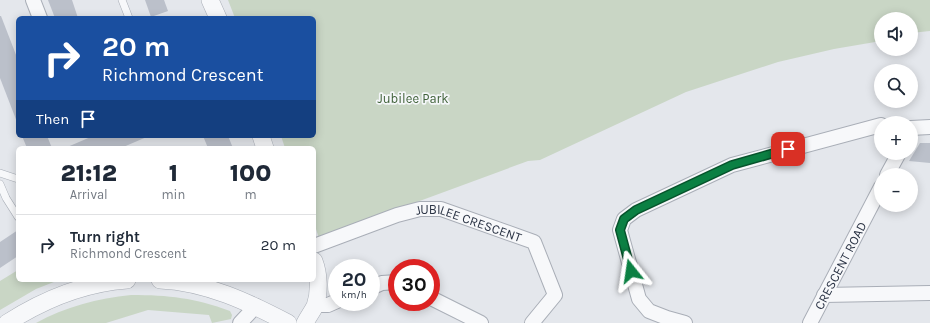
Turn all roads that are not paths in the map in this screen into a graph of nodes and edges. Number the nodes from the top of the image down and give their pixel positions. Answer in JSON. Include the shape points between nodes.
{"nodes":[{"id":1,"x":33,"y":0,"type":"edge"},
{"id":2,"x":122,"y":0,"type":"edge"},
{"id":3,"x":210,"y":0,"type":"edge"},
{"id":4,"x":39,"y":16,"type":"edge"},
{"id":5,"x":128,"y":16,"type":"edge"},
{"id":6,"x":217,"y":16,"type":"edge"},
{"id":7,"x":874,"y":127,"type":"edge"},
{"id":8,"x":930,"y":127,"type":"edge"},
{"id":9,"x":918,"y":128,"type":"edge"},
{"id":10,"x":0,"y":173,"type":"edge"},
{"id":11,"x":16,"y":178,"type":"edge"},
{"id":12,"x":0,"y":184,"type":"edge"},
{"id":13,"x":874,"y":200,"type":"edge"},
{"id":14,"x":16,"y":214,"type":"edge"},
{"id":15,"x":316,"y":245,"type":"edge"},
{"id":16,"x":316,"y":268,"type":"edge"},
{"id":17,"x":105,"y":282,"type":"edge"},
{"id":18,"x":179,"y":282,"type":"edge"},
{"id":19,"x":930,"y":293,"type":"edge"},
{"id":20,"x":824,"y":295,"type":"junction"},
{"id":21,"x":440,"y":302,"type":"edge"},
{"id":22,"x":315,"y":305,"type":"junction"},
{"id":23,"x":328,"y":305,"type":"edge"},
{"id":24,"x":256,"y":306,"type":"junction"},
{"id":25,"x":7,"y":323,"type":"edge"},
{"id":26,"x":240,"y":323,"type":"edge"},
{"id":27,"x":288,"y":323,"type":"edge"},
{"id":28,"x":305,"y":323,"type":"edge"},
{"id":29,"x":481,"y":323,"type":"edge"},
{"id":30,"x":532,"y":323,"type":"edge"},
{"id":31,"x":685,"y":323,"type":"edge"},
{"id":32,"x":810,"y":323,"type":"edge"}],
"edges":[{"from":1,"to":4,"type":"street"},
{"from":2,"to":5,"type":"lane"},
{"from":3,"to":6,"type":"street"},
{"from":7,"to":31,"type":"street","via":[[732,165],[636,210],[624,219],[620,230],[639,299],[649,311]]},
{"from":8,"to":9,"type":"street"},
{"from":10,"to":11,"type":"lane"},
{"from":12,"to":14,"type":"lane"},
{"from":13,"to":20,"type":"street","name":"CRESCENT ROAD"},
{"from":15,"to":30,"type":"street","name":"JUBILEE CRESCENT","via":[[420,209],[441,209],[534,242],[555,295]]},
{"from":16,"to":22,"type":"street","via":[[319,278]]},
{"from":17,"to":25,"type":"street","via":[[38,305]]},
{"from":18,"to":24,"type":"street","via":[[216,290]]},
{"from":19,"to":20,"type":"street"},
{"from":20,"to":32,"type":"street","name":"CRESCENT ROAD"},
{"from":21,"to":29,"type":"street"},
{"from":22,"to":23,"type":"street"},
{"from":22,"to":28,"type":"street"},
{"from":24,"to":26,"type":"street"},
{"from":24,"to":27,"type":"street"}]}
